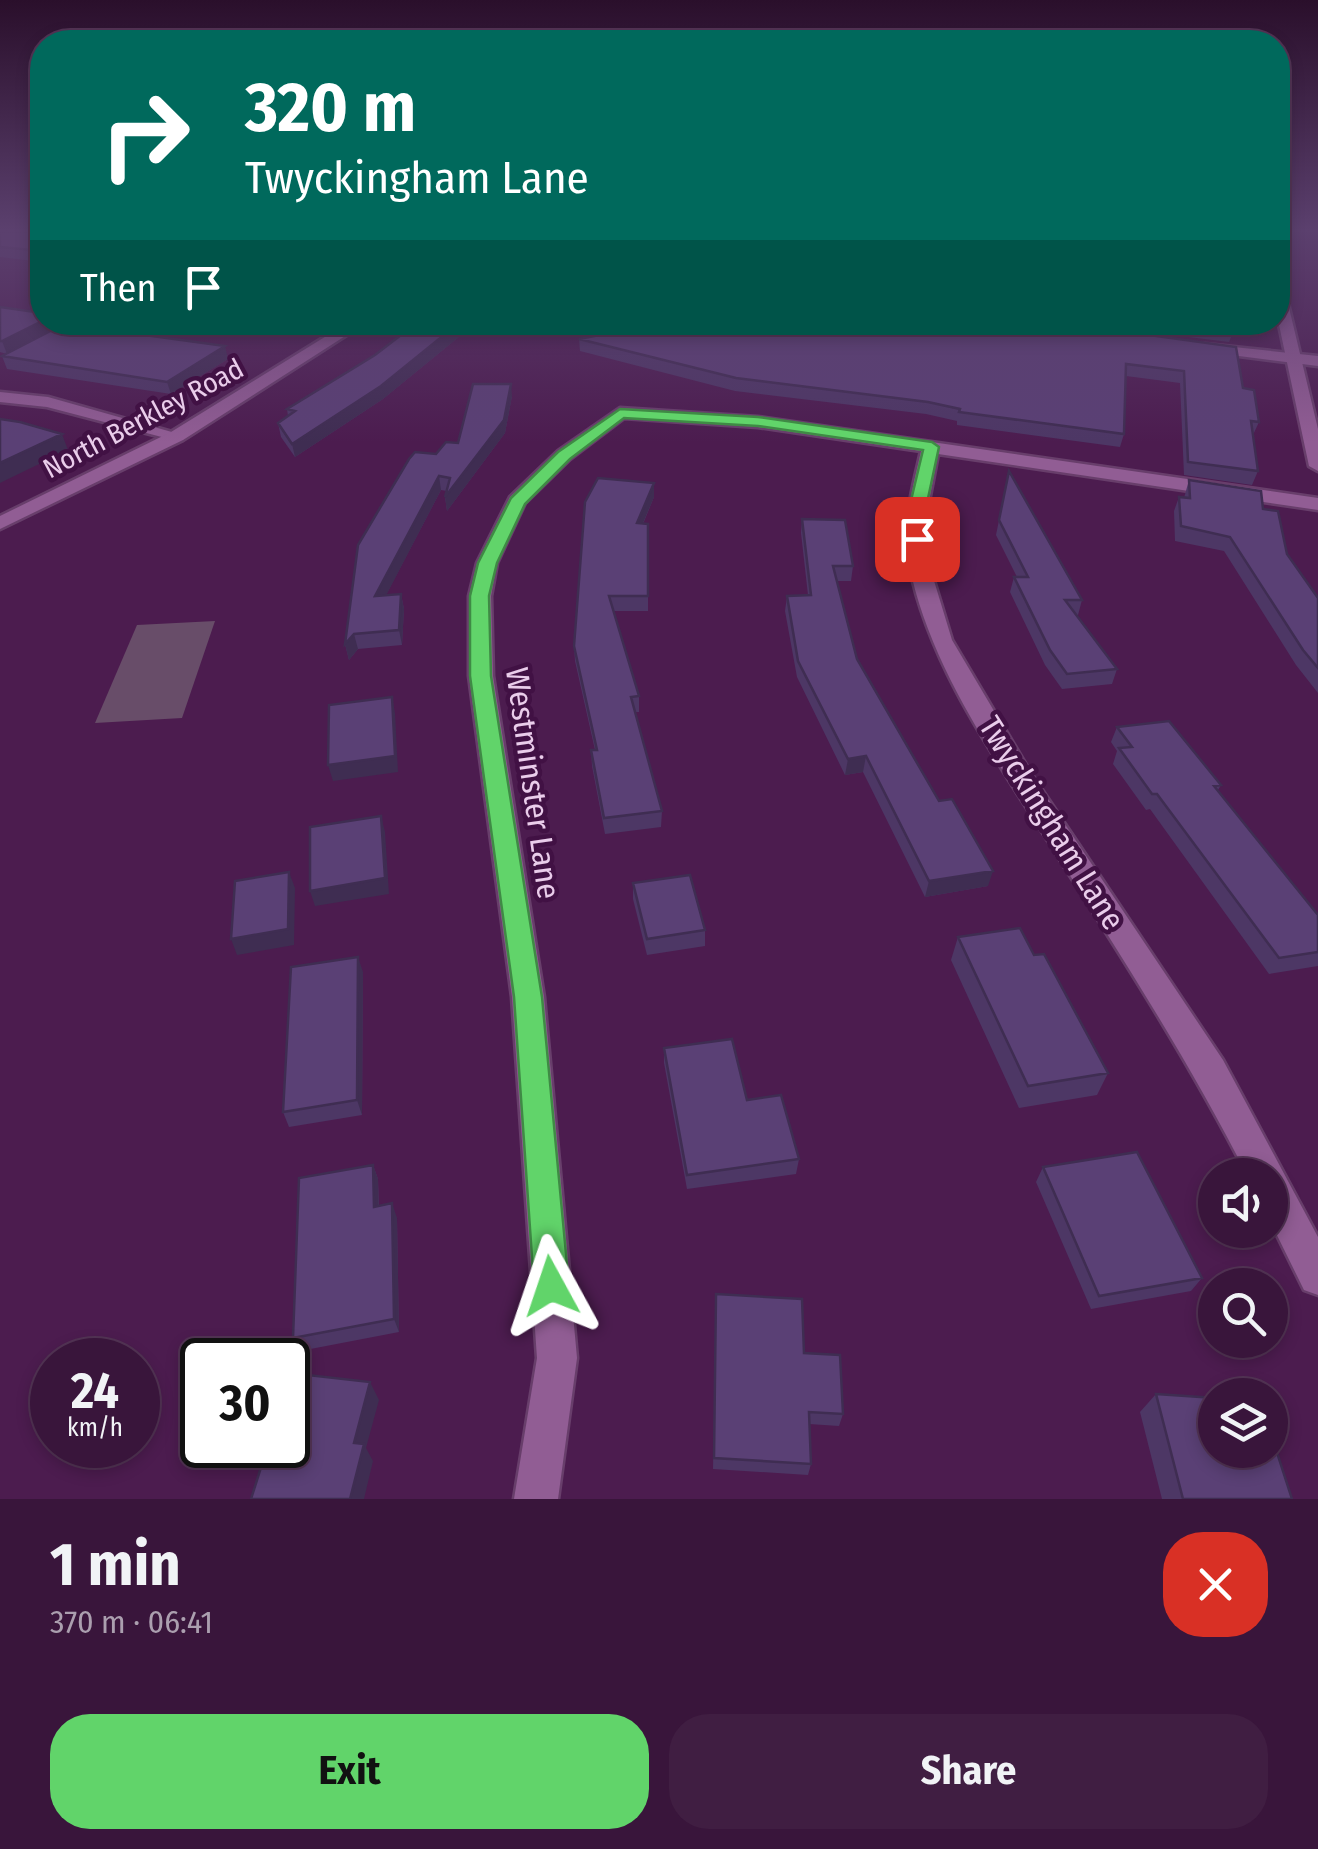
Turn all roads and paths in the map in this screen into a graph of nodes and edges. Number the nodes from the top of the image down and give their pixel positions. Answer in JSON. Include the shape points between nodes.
{"nodes":[{"id":1,"x":339,"y":335,"type":"edge"},
{"id":2,"x":1287,"y":335,"type":"edge"},
{"id":3,"x":1179,"y":344,"type":"edge"},
{"id":4,"x":1291,"y":358,"type":"junction"},
{"id":5,"x":1318,"y":361,"type":"edge"},
{"id":6,"x":0,"y":397,"type":"edge"},
{"id":7,"x":177,"y":436,"type":"junction"},
{"id":8,"x":932,"y":447,"type":"junction"},
{"id":9,"x":1318,"y":466,"type":"edge"},
{"id":10,"x":1318,"y":504,"type":"edge"},
{"id":11,"x":0,"y":523,"type":"edge"},
{"id":12,"x":1257,"y":1158,"type":"edge"},
{"id":13,"x":1288,"y":1218,"type":"edge"},
{"id":14,"x":1318,"y":1276,"type":"edge"},
{"id":15,"x":536,"y":1499,"type":"edge"}],
"edges":[{"from":1,"to":7,"type":"street","name":"North Berkley Road"},
{"from":2,"to":4,"type":"street"},
{"from":3,"to":4,"type":"street"},
{"from":4,"to":5,"type":"street"},
{"from":4,"to":9,"type":"street"},
{"from":6,"to":7,"type":"street","via":[[48,402]]},
{"from":7,"to":11,"type":"street","name":"North Berkley Road"},
{"from":8,"to":10,"type":"street","name":"Westminster Lane"},
{"from":8,"to":12,"type":"street","name":"Twyckingham Lane","via":[[916,517],[918,561],[941,640],[1022,781],[1211,1070]]},
{"from":8,"to":15,"type":"street","name":"Westminster Lane","via":[[758,422],[620,413],[532,484],[488,563],[480,596],[481,676],[528,997],[557,1358]]},
{"from":13,"to":14,"type":"street"}]}
